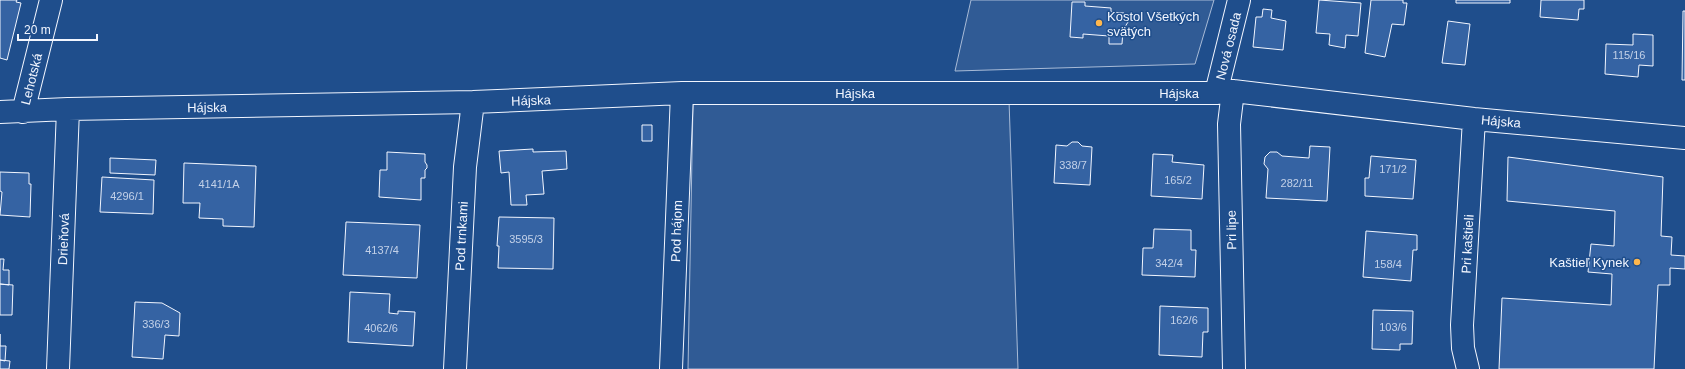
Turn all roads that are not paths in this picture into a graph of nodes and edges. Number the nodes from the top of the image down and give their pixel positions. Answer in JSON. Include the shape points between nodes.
{"nodes":[{"id":1,"x":50,"y":0,"type":"edge"},
{"id":2,"x":1239,"y":0,"type":"edge"},
{"id":3,"x":1224,"y":92,"type":"junction"},
{"id":4,"x":682,"y":94,"type":"junction"},
{"id":5,"x":473,"y":102,"type":"junction"},
{"id":6,"x":68,"y":109,"type":"junction"},
{"id":7,"x":0,"y":112,"type":"edge"},
{"id":8,"x":23,"y":112,"type":"junction"},
{"id":9,"x":1474,"y":119,"type":"junction"},
{"id":10,"x":1685,"y":138,"type":"edge"},
{"id":11,"x":58,"y":369,"type":"edge"},
{"id":12,"x":455,"y":369,"type":"edge"},
{"id":13,"x":671,"y":369,"type":"edge"},
{"id":14,"x":1234,"y":369,"type":"edge"},
{"id":15,"x":1468,"y":369,"type":"edge"}],
"edges":[{"from":1,"to":8,"type":"street","name":"Lehotská"},
{"from":2,"to":3,"type":"street","name":"Nová osada"},
{"from":3,"to":4,"type":"street","name":"Hájska"},
{"from":3,"to":9,"type":"street","name":"Hájska"},
{"from":3,"to":14,"type":"street","name":"Pri lipe","via":[[1229,124]]},
{"from":4,"to":5,"type":"street","name":"Hájska"},
{"from":4,"to":13,"type":"street","name":"Pod hájom"},
{"from":5,"to":6,"type":"street","name":"Hájska"},
{"from":5,"to":12,"type":"street","name":"Pod trnkami","via":[[465,167]]},
{"from":6,"to":8,"type":"street","name":"Hájska"},
{"from":6,"to":11,"type":"street","name":"Drieňová"},
{"from":7,"to":8,"type":"street","name":"Hájska"},
{"from":9,"to":10,"type":"street","name":"Hájska"},
{"from":9,"to":15,"type":"street","name":"Pri kaštieli","via":[[1462,325],[1463,348]]}]}
